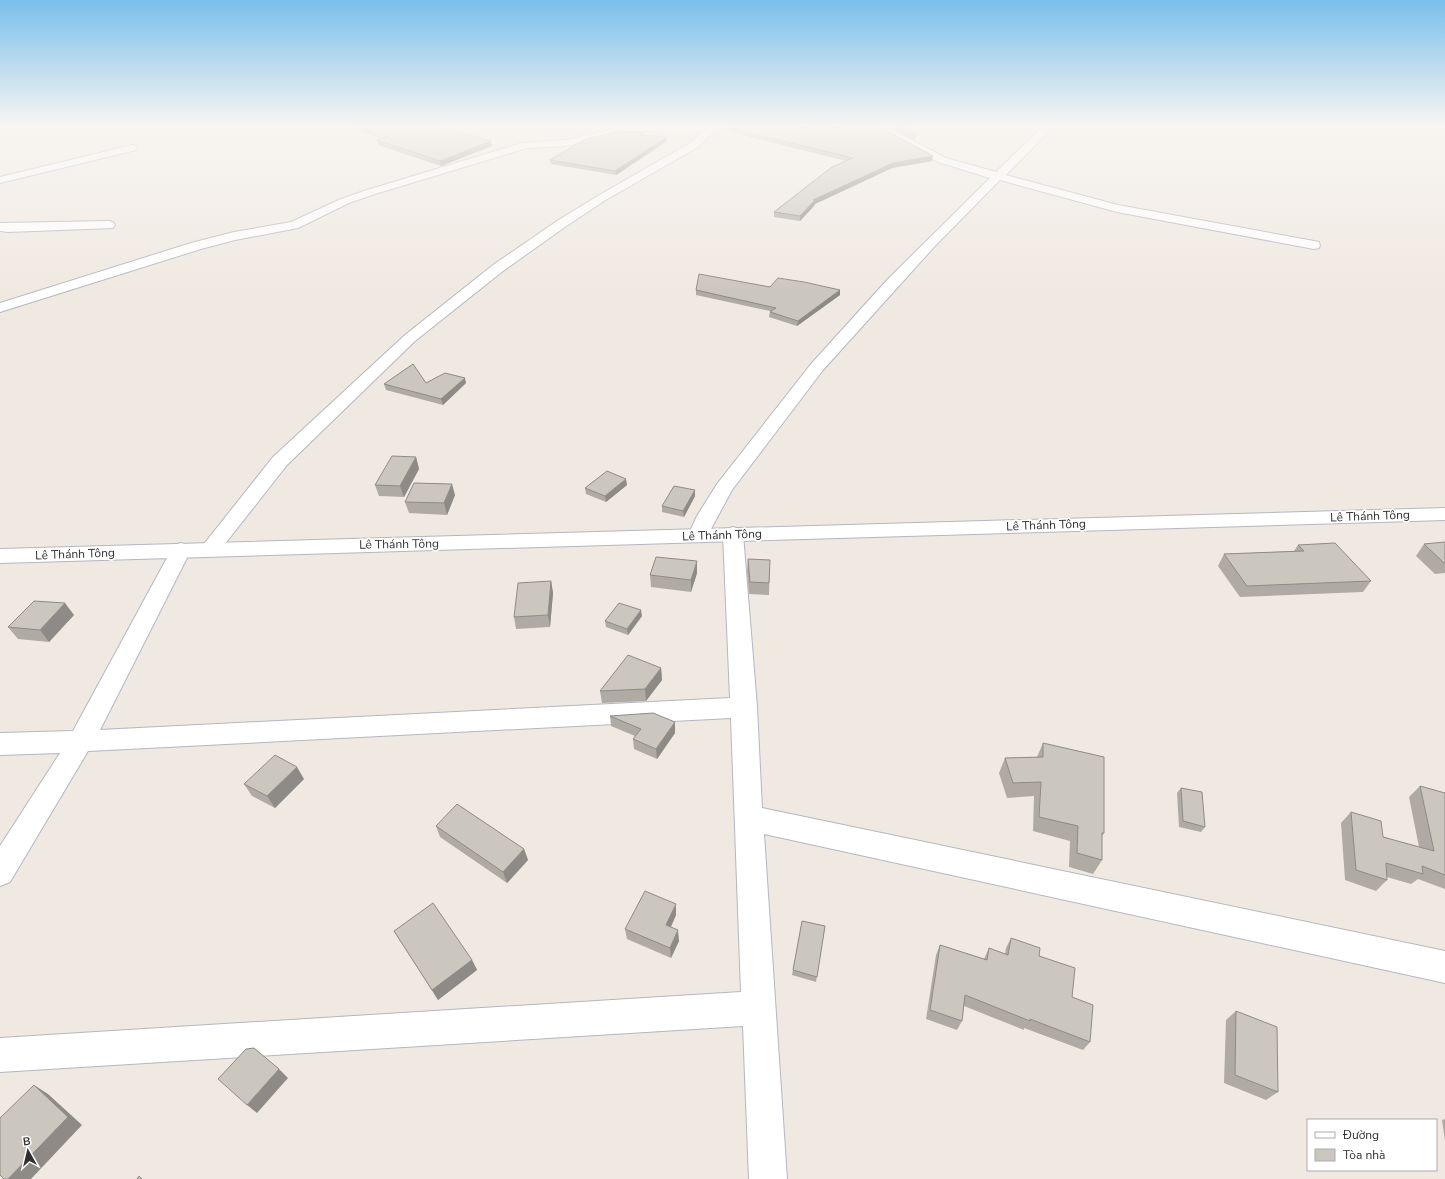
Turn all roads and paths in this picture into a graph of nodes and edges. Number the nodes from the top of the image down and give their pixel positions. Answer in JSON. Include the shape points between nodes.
{"nodes":[{"id":1,"x":407,"y":181,"type":"edge"},
{"id":2,"x":631,"y":181,"type":"edge"},
{"id":3,"x":992,"y":181,"type":"edge"},
{"id":4,"x":1016,"y":181,"type":"edge"},
{"id":5,"x":109,"y":225,"type":"dead end"},
{"id":6,"x":0,"y":227,"type":"edge"},
{"id":7,"x":1314,"y":245,"type":"dead end"},
{"id":8,"x":0,"y":308,"type":"edge"},
{"id":9,"x":1445,"y":514,"type":"edge"},
{"id":10,"x":733,"y":534,"type":"junction"},
{"id":11,"x":698,"y":535,"type":"junction"},
{"id":12,"x":210,"y":549,"type":"junction"},
{"id":13,"x":181,"y":550,"type":"junction"},
{"id":14,"x":0,"y":556,"type":"edge"},
{"id":15,"x":744,"y":707,"type":"junction"},
{"id":16,"x":80,"y":740,"type":"junction"},
{"id":17,"x":0,"y":744,"type":"edge"},
{"id":18,"x":749,"y":818,"type":"junction"},
{"id":19,"x":0,"y":872,"type":"edge"},
{"id":20,"x":1445,"y":967,"type":"edge"},
{"id":21,"x":758,"y":1008,"type":"junction"},
{"id":22,"x":0,"y":1055,"type":"edge"},
{"id":23,"x":768,"y":1179,"type":"edge"}],
"edges":[{"from":1,"to":8,"type":"street","via":[[345,201],[294,225],[204,244]]},
{"from":2,"to":12,"type":"street","via":[[600,199],[498,268],[410,338],[280,461]]},
{"from":3,"to":11,"type":"street","via":[[893,282],[817,368],[724,488]]},
{"from":4,"to":7,"type":"street","via":[[1117,208]]},
{"from":5,"to":6,"type":"street"},
{"from":9,"to":10,"type":"street","name":"Lê Thánh Tông"},
{"from":10,"to":11,"type":"street","name":"Lê Thánh Tông"},
{"from":10,"to":15,"type":"street"},
{"from":11,"to":12,"type":"street","name":"Lê Thánh Tông"},
{"from":12,"to":13,"type":"street","name":"Lê Thánh Tông"},
{"from":13,"to":14,"type":"street","name":"Lê Thánh Tông"},
{"from":13,"to":16,"type":"street"},
{"from":15,"to":16,"type":"street"},
{"from":15,"to":18,"type":"street"},
{"from":16,"to":17,"type":"street"},
{"from":16,"to":19,"type":"street"},
{"from":18,"to":20,"type":"street"},
{"from":18,"to":21,"type":"street"},
{"from":21,"to":22,"type":"street"},
{"from":21,"to":23,"type":"street"}]}
